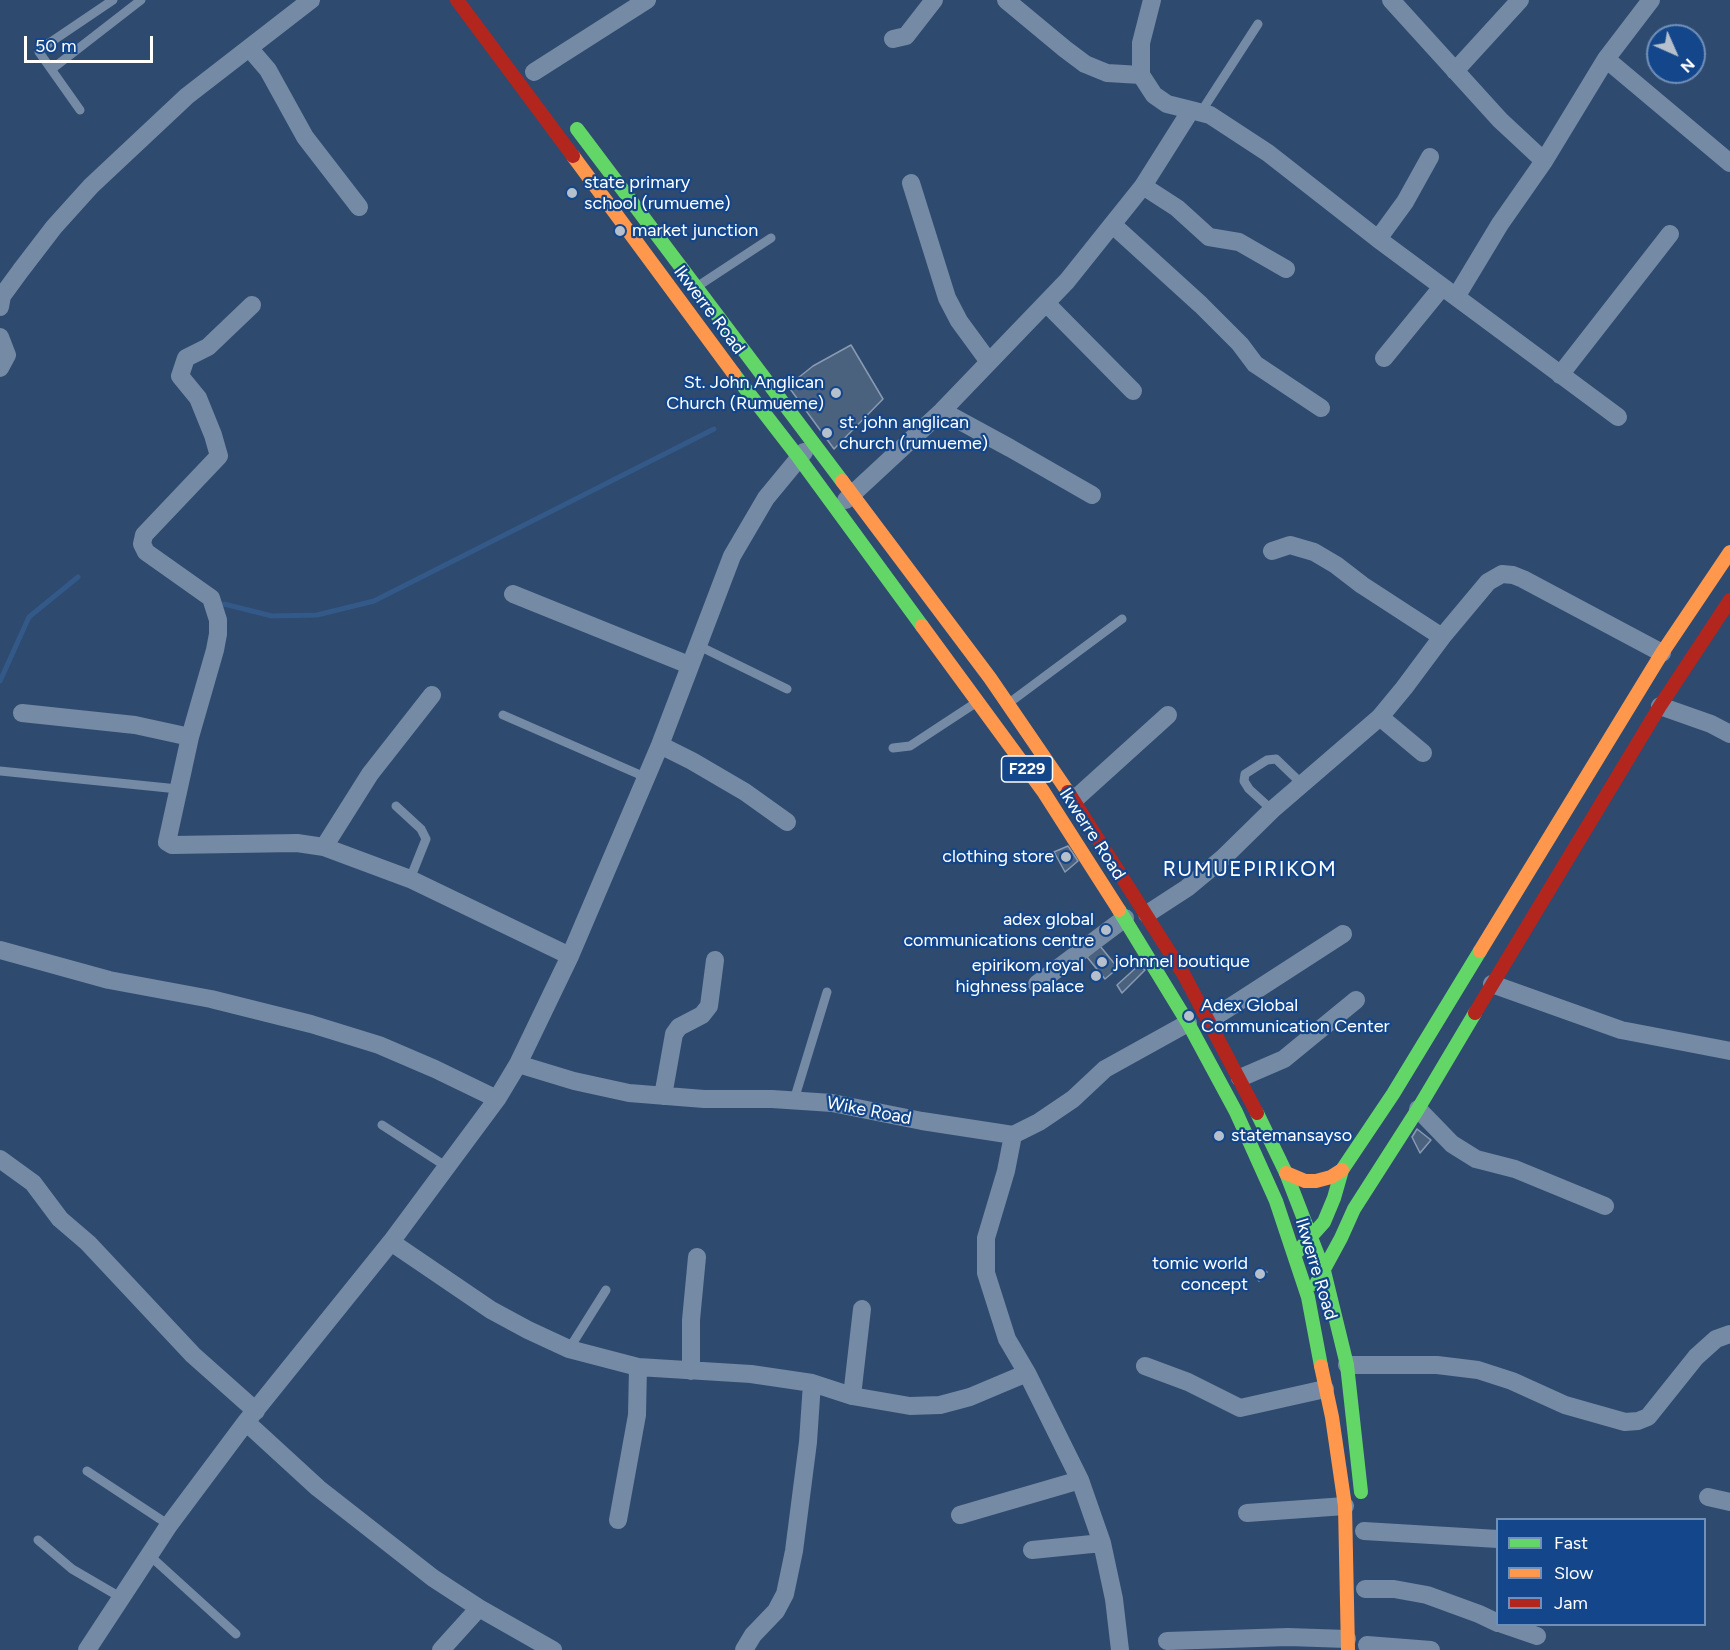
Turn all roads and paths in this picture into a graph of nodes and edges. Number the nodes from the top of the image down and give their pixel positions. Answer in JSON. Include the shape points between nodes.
{"nodes":[{"id":1,"x":113,"y":0,"type":"edge"},
{"id":2,"x":141,"y":0,"type":"edge"},
{"id":3,"x":311,"y":0,"type":"edge"},
{"id":4,"x":457,"y":0,"type":"edge"},
{"id":5,"x":646,"y":0,"type":"edge"},
{"id":6,"x":934,"y":0,"type":"edge"},
{"id":7,"x":1006,"y":0,"type":"edge"},
{"id":8,"x":1152,"y":0,"type":"edge"},
{"id":9,"x":1391,"y":0,"type":"edge"},
{"id":10,"x":1520,"y":0,"type":"edge"},
{"id":11,"x":1651,"y":0,"type":"edge"},
{"id":12,"x":1258,"y":24,"type":"dead end"},
{"id":13,"x":893,"y":39,"type":"dead end"},
{"id":14,"x":250,"y":49,"type":"junction"},
{"id":15,"x":1606,"y":59,"type":"junction"},
{"id":16,"x":52,"y":69,"type":"junction"},
{"id":17,"x":1455,"y":71,"type":"junction"},
{"id":18,"x":534,"y":73,"type":"dead end"},
{"id":19,"x":1141,"y":75,"type":"junction"},
{"id":20,"x":80,"y":110,"type":"dead end"},
{"id":21,"x":1196,"y":111,"type":"junction"},
{"id":22,"x":569,"y":119,"type":"dead end"},
{"id":23,"x":1430,"y":157,"type":"dead end"},
{"id":24,"x":1544,"y":161,"type":"junction"},
{"id":25,"x":1730,"y":163,"type":"edge"},
{"id":26,"x":911,"y":183,"type":"dead end"},
{"id":27,"x":1143,"y":186,"type":"junction"},
{"id":28,"x":359,"y":207,"type":"dead end"},
{"id":29,"x":1113,"y":225,"type":"junction"},
{"id":30,"x":1670,"y":234,"type":"dead end"},
{"id":31,"x":771,"y":238,"type":"dead end"},
{"id":32,"x":1378,"y":239,"type":"junction"},
{"id":33,"x":1286,"y":268,"type":"dead end"},
{"id":34,"x":696,"y":287,"type":"junction"},
{"id":35,"x":1449,"y":292,"type":"junction"},
{"id":36,"x":1046,"y":303,"type":"junction"},
{"id":37,"x":252,"y":305,"type":"dead end"},
{"id":38,"x":0,"y":307,"type":"edge"},
{"id":39,"x":0,"y":337,"type":"edge"},
{"id":40,"x":1384,"y":358,"type":"dead end"},
{"id":41,"x":988,"y":362,"type":"junction"},
{"id":42,"x":0,"y":368,"type":"edge"},
{"id":43,"x":1560,"y":375,"type":"junction"},
{"id":44,"x":1133,"y":391,"type":"dead end"},
{"id":45,"x":1321,"y":408,"type":"dead end"},
{"id":46,"x":942,"y":411,"type":"junction"},
{"id":47,"x":1618,"y":417,"type":"dead end"},
{"id":48,"x":812,"y":444,"type":"junction"},
{"id":49,"x":799,"y":458,"type":"junction"},
{"id":50,"x":1092,"y":495,"type":"dead end"},
{"id":51,"x":852,"y":496,"type":"junction"},
{"id":52,"x":835,"y":508,"type":"junction"},
{"id":53,"x":1272,"y":551,"type":"dead end"},
{"id":54,"x":1730,"y":552,"type":"edge"},
{"id":55,"x":513,"y":594,"type":"dead end"},
{"id":56,"x":1730,"y":600,"type":"edge"},
{"id":57,"x":1122,"y":619,"type":"dead end"},
{"id":58,"x":1442,"y":637,"type":"junction"},
{"id":59,"x":697,"y":645,"type":"junction"},
{"id":60,"x":1662,"y":653,"type":"junction"},
{"id":61,"x":689,"y":665,"type":"junction"},
{"id":62,"x":786,"y":689,"type":"dead end"},
{"id":63,"x":432,"y":695,"type":"dead end"},
{"id":64,"x":979,"y":701,"type":"junction"},
{"id":65,"x":1007,"y":704,"type":"junction"},
{"id":66,"x":1660,"y":706,"type":"junction"},
{"id":67,"x":22,"y":713,"type":"dead end"},
{"id":68,"x":502,"y":715,"type":"dead end"},
{"id":69,"x":1168,"y":715,"type":"dead end"},
{"id":70,"x":1380,"y":717,"type":"junction"},
{"id":71,"x":1730,"y":734,"type":"edge"},
{"id":72,"x":190,"y":737,"type":"junction"},
{"id":73,"x":660,"y":745,"type":"junction"},
{"id":74,"x":893,"y":748,"type":"dead end"},
{"id":75,"x":1423,"y":753,"type":"dead end"},
{"id":76,"x":0,"y":771,"type":"edge"},
{"id":77,"x":645,"y":777,"type":"junction"},
{"id":78,"x":1302,"y":784,"type":"junction"},
{"id":79,"x":178,"y":789,"type":"junction"},
{"id":80,"x":1074,"y":800,"type":"junction"},
{"id":81,"x":396,"y":806,"type":"dead end"},
{"id":82,"x":1272,"y":810,"type":"junction"},
{"id":83,"x":787,"y":822,"type":"dead end"},
{"id":84,"x":324,"y":847,"type":"junction"},
{"id":85,"x":410,"y":879,"type":"junction"},
{"id":86,"x":1147,"y":914,"type":"junction"},
{"id":87,"x":1125,"y":918,"type":"junction"},
{"id":88,"x":1343,"y":934,"type":"dead end"},
{"id":89,"x":0,"y":950,"type":"edge"},
{"id":90,"x":570,"y":956,"type":"junction"},
{"id":91,"x":715,"y":960,"type":"dead end"},
{"id":92,"x":1037,"y":984,"type":"dead end"},
{"id":93,"x":1492,"y":984,"type":"junction"},
{"id":94,"x":827,"y":992,"type":"dead end"},
{"id":95,"x":1356,"y":1000,"type":"dead end"},
{"id":96,"x":1210,"y":1020,"type":"junction"},
{"id":97,"x":1188,"y":1023,"type":"junction"},
{"id":98,"x":1730,"y":1051,"type":"edge"},
{"id":99,"x":518,"y":1064,"type":"junction"},
{"id":100,"x":1240,"y":1078,"type":"junction"},
{"id":101,"x":663,"y":1096,"type":"junction"},
{"id":102,"x":497,"y":1100,"type":"junction"},
{"id":103,"x":794,"y":1100,"type":"junction"},
{"id":104,"x":1418,"y":1109,"type":"junction"},
{"id":105,"x":382,"y":1125,"type":"dead end"},
{"id":106,"x":1013,"y":1135,"type":"junction"},
{"id":107,"x":0,"y":1159,"type":"edge"},
{"id":108,"x":447,"y":1167,"type":"junction"},
{"id":109,"x":1342,"y":1170,"type":"junction"},
{"id":110,"x":1286,"y":1173,"type":"junction"},
{"id":111,"x":1276,"y":1201,"type":"junction"},
{"id":112,"x":1605,"y":1206,"type":"dead end"},
{"id":113,"x":1354,"y":1209,"type":"junction"},
{"id":114,"x":1306,"y":1221,"type":"junction"},
{"id":115,"x":1324,"y":1222,"type":"junction"},
{"id":116,"x":1312,"y":1237,"type":"junction"},
{"id":117,"x":391,"y":1242,"type":"junction"},
{"id":118,"x":1294,"y":1256,"type":"junction"},
{"id":119,"x":697,"y":1257,"type":"dead end"},
{"id":120,"x":1324,"y":1271,"type":"junction"},
{"id":121,"x":606,"y":1290,"type":"dead end"},
{"id":122,"x":1308,"y":1297,"type":"junction"},
{"id":123,"x":862,"y":1308,"type":"dead end"},
{"id":124,"x":1730,"y":1334,"type":"edge"},
{"id":125,"x":569,"y":1348,"type":"junction"},
{"id":126,"x":1347,"y":1365,"type":"junction"},
{"id":127,"x":1145,"y":1366,"type":"dead end"},
{"id":128,"x":638,"y":1367,"type":"junction"},
{"id":129,"x":691,"y":1371,"type":"junction"},
{"id":130,"x":1027,"y":1373,"type":"junction"},
{"id":131,"x":812,"y":1383,"type":"junction"},
{"id":132,"x":1325,"y":1389,"type":"junction"},
{"id":133,"x":852,"y":1396,"type":"junction"},
{"id":134,"x":251,"y":1416,"type":"junction"},
{"id":135,"x":87,"y":1471,"type":"dead end"},
{"id":136,"x":1080,"y":1480,"type":"junction"},
{"id":137,"x":1708,"y":1497,"type":"dead end"},
{"id":138,"x":1730,"y":1502,"type":"edge"},
{"id":139,"x":1247,"y":1513,"type":"dead end"},
{"id":140,"x":960,"y":1515,"type":"dead end"},
{"id":141,"x":618,"y":1520,"type":"dead end"},
{"id":142,"x":1360,"y":1521,"type":"junction"},
{"id":143,"x":169,"y":1526,"type":"junction"},
{"id":144,"x":1496,"y":1539,"type":"edge"},
{"id":145,"x":38,"y":1540,"type":"dead end"},
{"id":146,"x":1102,"y":1543,"type":"junction"},
{"id":147,"x":1032,"y":1550,"type":"dead end"},
{"id":148,"x":149,"y":1555,"type":"junction"},
{"id":149,"x":1365,"y":1589,"type":"dead end"},
{"id":150,"x":120,"y":1597,"type":"junction"},
{"id":151,"x":479,"y":1608,"type":"junction"},
{"id":152,"x":1496,"y":1623,"type":"edge"},
{"id":153,"x":1508,"y":1626,"type":"edge"},
{"id":154,"x":236,"y":1634,"type":"dead end"},
{"id":155,"x":1537,"y":1636,"type":"dead end"},
{"id":156,"x":1167,"y":1641,"type":"dead end"},
{"id":157,"x":1367,"y":1643,"type":"edge"},
{"id":158,"x":1348,"y":1645,"type":"edge"},
{"id":159,"x":87,"y":1650,"type":"edge"},
{"id":160,"x":441,"y":1650,"type":"edge"},
{"id":161,"x":553,"y":1650,"type":"edge"},
{"id":162,"x":744,"y":1650,"type":"edge"},
{"id":163,"x":1120,"y":1650,"type":"edge"},
{"id":164,"x":1431,"y":1650,"type":"edge"}],
"edges":[{"from":1,"to":16,"type":"lane","via":[[40,47],[39,52]]},
{"from":2,"to":16,"type":"lane"},
{"from":3,"to":14,"type":"street"},
{"from":4,"to":49,"type":"main road","name":"Ikwerre Road","number":"F229"},
{"from":5,"to":18,"type":"street"},
{"from":6,"to":13,"type":"street","via":[[906,36]]},
{"from":7,"to":19,"type":"street","via":[[1085,64],[1107,73]]},
{"from":8,"to":19,"type":"street","via":[[1141,43]]},
{"from":9,"to":17,"type":"street"},
{"from":10,"to":17,"type":"street"},
{"from":11,"to":15,"type":"street"},
{"from":12,"to":21,"type":"lane"},
{"from":14,"to":28,"type":"street","via":[[268,70],[304,137]]},
{"from":14,"to":38,"type":"street","via":[[187,96],[91,186],[21,270],[2,296]]},
{"from":15,"to":24,"type":"street"},
{"from":15,"to":25,"type":"street"},
{"from":16,"to":20,"type":"lane"},
{"from":17,"to":24,"type":"street"},
{"from":19,"to":21,"type":"street","via":[[1154,95],[1167,104]]},
{"from":21,"to":27,"type":"street"},
{"from":21,"to":32,"type":"street","via":[[1210,115],[1268,153]]},
{"from":22,"to":34,"type":"main road","name":"Ikwerre Road","number":"F229"},
{"from":23,"to":32,"type":"street"},
{"from":24,"to":35,"type":"street"},
{"from":26,"to":41,"type":"street","via":[[947,298]]},
{"from":27,"to":29,"type":"street"},
{"from":27,"to":33,"type":"street","via":[[1177,208],[1209,237],[1239,242]]},
{"from":29,"to":36,"type":"street"},
{"from":29,"to":45,"type":"street","via":[[1202,305],[1255,364]]},
{"from":30,"to":43,"type":"street"},
{"from":31,"to":34,"type":"lane"},
{"from":32,"to":35,"type":"street"},
{"from":34,"to":48,"type":"main road","name":"Ikwerre Road","number":"F229"},
{"from":35,"to":40,"type":"street"},
{"from":35,"to":43,"type":"street"},
{"from":36,"to":41,"type":"street"},
{"from":36,"to":44,"type":"street"},
{"from":37,"to":72,"type":"street","via":[[207,347],[186,358],[180,376],[198,398],[219,456],[144,535],[142,544],[146,552],[211,598],[218,620],[215,650]]},
{"from":39,"to":42,"type":"street","via":[[7,355]]},
{"from":41,"to":46,"type":"street"},
{"from":43,"to":47,"type":"street"},
{"from":46,"to":50,"type":"street"},
{"from":46,"to":51,"type":"street"},
{"from":48,"to":49,"type":"street"},
{"from":48,"to":51,"type":"main road","name":"Ikwerre Road","number":"F229"},
{"from":49,"to":52,"type":"main road","name":"Ikwerre Road","number":"F229"},
{"from":49,"to":59,"type":"street","via":[[766,498],[732,556]]},
{"from":51,"to":52,"type":"street"},
{"from":51,"to":65,"type":"main road","name":"Ikwerre Road","number":"F229"},
{"from":52,"to":64,"type":"main road","name":"Ikwerre Road","number":"F229"},
{"from":53,"to":58,"type":"street","via":[[1290,545],[1314,552]]},
{"from":54,"to":60,"type":"main road"},
{"from":55,"to":61,"type":"street"},
{"from":56,"to":66,"type":"main road"},
{"from":57,"to":65,"type":"lane"},
{"from":58,"to":60,"type":"street","via":[[1488,582],[1502,574],[1524,579]]},
{"from":58,"to":70,"type":"street"},
{"from":59,"to":61,"type":"street"},
{"from":59,"to":62,"type":"lane"},
{"from":60,"to":109,"type":"main road","via":[[1393,1094]]},
{"from":61,"to":73,"type":"street"},
{"from":63,"to":84,"type":"street","via":[[370,774]]},
{"from":64,"to":74,"type":"lane","via":[[910,746]]},
{"from":64,"to":87,"type":"main road","name":"Ikwerre Road","number":"F229"},
{"from":65,"to":80,"type":"main road","name":"Ikwerre Road","number":"F229"},
{"from":66,"to":71,"type":"street"},
{"from":66,"to":93,"type":"main road"},
{"from":67,"to":72,"type":"street","via":[[135,725]]},
{"from":68,"to":77,"type":"lane"},
{"from":69,"to":80,"type":"street"},
{"from":70,"to":75,"type":"street"},
{"from":70,"to":78,"type":"street"},
{"from":72,"to":79,"type":"street"},
{"from":73,"to":77,"type":"street"},
{"from":73,"to":83,"type":"street","via":[[745,792]]},
{"from":76,"to":79,"type":"lane"},
{"from":77,"to":90,"type":"street"},
{"from":78,"to":82,"type":"street"},
{"from":78,"to":82,"type":"lane","via":[[1276,759],[1267,760],[1245,774],[1249,789]]},
{"from":79,"to":84,"type":"street","via":[[169,844],[297,843]]},
{"from":80,"to":86,"type":"main road","name":"Ikwerre Road","number":"F229"},
{"from":81,"to":85,"type":"lane","via":[[421,829],[426,839]]},
{"from":82,"to":86,"type":"street","via":[[1187,888]]},
{"from":84,"to":85,"type":"street"},
{"from":85,"to":90,"type":"street"},
{"from":86,"to":96,"type":"main road","name":"Ikwerre Road","number":"F229"},
{"from":87,"to":92,"type":"street"},
{"from":87,"to":97,"type":"main road","name":"Ikwerre Road","number":"F229"},
{"from":88,"to":96,"type":"street"},
{"from":89,"to":102,"type":"street","via":[[109,980],[211,999],[311,1024],[379,1045]]},
{"from":90,"to":99,"type":"street"},
{"from":91,"to":101,"type":"street","via":[[709,1006],[674,1034]]},
{"from":93,"to":98,"type":"street","via":[[1621,1030]]},
{"from":93,"to":104,"type":"main road"},
{"from":94,"to":103,"type":"lane"},
{"from":95,"to":100,"type":"street","via":[[1284,1059]]},
{"from":96,"to":100,"type":"main road","name":"Ikwerre Road","number":"F229"},
{"from":97,"to":106,"type":"street","via":[[1105,1069],[1073,1099]]},
{"from":97,"to":111,"type":"main road","name":"Ikwerre Road","number":"F229","via":[[1236,1112]]},
{"from":99,"to":101,"type":"street","name":"Wike Road","via":[[628,1093]]},
{"from":99,"to":102,"type":"street"},
{"from":100,"to":110,"type":"main road","name":"Ikwerre Road","number":"F229"},
{"from":101,"to":103,"type":"street","name":"Wike Road"},
{"from":102,"to":108,"type":"street"},
{"from":103,"to":106,"type":"street","name":"Wike Road","via":[[832,1103]]},
{"from":104,"to":112,"type":"street","via":[[1452,1144],[1476,1159],[1515,1169]]},
{"from":104,"to":113,"type":"main road"},
{"from":105,"to":108,"type":"lane"},
{"from":106,"to":130,"type":"street","via":[[986,1238],[985,1257],[986,1273],[1007,1339]]},
{"from":107,"to":134,"type":"street","via":[[33,1183],[60,1219],[88,1243]]},
{"from":108,"to":117,"type":"street"},
{"from":109,"to":110,"type":"main road","via":[[1316,1181]]},
{"from":109,"to":115,"type":"main road"},
{"from":110,"to":114,"type":"main road","name":"Ikwerre Road","number":"F229"},
{"from":111,"to":114,"type":"main road"},
{"from":111,"to":118,"type":"main road","name":"Ikwerre Road","number":"F229"},
{"from":113,"to":115,"type":"main road"},
{"from":113,"to":120,"type":"main road"},
{"from":114,"to":115,"type":"main road"},
{"from":114,"to":116,"type":"main road","name":"Ikwerre Road","number":"F229"},
{"from":115,"to":116,"type":"main road"},
{"from":116,"to":118,"type":"main road"},
{"from":116,"to":120,"type":"main road","name":"Ikwerre Road","number":"F229"},
{"from":117,"to":125,"type":"street","via":[[491,1310]]},
{"from":117,"to":134,"type":"street"},
{"from":118,"to":122,"type":"main road","name":"Ikwerre Road","number":"F229"},
{"from":119,"to":129,"type":"street"},
{"from":120,"to":122,"type":"main road"},
{"from":120,"to":126,"type":"main road","name":"Ikwerre Road","number":"F229"},
{"from":121,"to":125,"type":"lane"},
{"from":122,"to":132,"type":"main road","name":"Ikwerre Road","number":"F229"},
{"from":123,"to":133,"type":"street"},
{"from":124,"to":126,"type":"street","via":[[1716,1339],[1696,1357],[1648,1417],[1638,1421],[1625,1422],[1565,1405],[1478,1370],[1437,1365]]},
{"from":125,"to":128,"type":"street"},
{"from":126,"to":142,"type":"main road","name":"Ikwerre Road","number":"F229"},
{"from":127,"to":132,"type":"street","via":[[1240,1408]]},
{"from":128,"to":129,"type":"street"},
{"from":128,"to":141,"type":"street","via":[[637,1415]]},
{"from":129,"to":131,"type":"street"},
{"from":130,"to":133,"type":"street","via":[[940,1405],[910,1406]]},
{"from":130,"to":136,"type":"street"},
{"from":131,"to":133,"type":"street"},
{"from":131,"to":162,"type":"street","via":[[808,1443],[785,1594]]},
{"from":132,"to":142,"type":"main road","name":"Ikwerre Road","number":"F229"},
{"from":134,"to":143,"type":"street"},
{"from":134,"to":151,"type":"street","via":[[318,1488],[433,1578]]},
{"from":135,"to":143,"type":"lane"},
{"from":136,"to":140,"type":"street"},
{"from":136,"to":146,"type":"street"},
{"from":137,"to":138,"type":"street"},
{"from":139,"to":142,"type":"street"},
{"from":142,"to":144,"type":"street"},
{"from":142,"to":158,"type":"main road","name":"Ikwerre Road","number":"F229"},
{"from":143,"to":148,"type":"street"},
{"from":145,"to":150,"type":"lane","via":[[72,1569]]},
{"from":146,"to":147,"type":"street"},
{"from":146,"to":163,"type":"street"},
{"from":148,"to":150,"type":"street"},
{"from":148,"to":154,"type":"lane"},
{"from":149,"to":152,"type":"street","via":[[1427,1595]]},
{"from":150,"to":159,"type":"street"},
{"from":151,"to":160,"type":"street"},
{"from":151,"to":161,"type":"street"},
{"from":153,"to":155,"type":"street"},
{"from":156,"to":158,"type":"street","via":[[1288,1637]]},
{"from":157,"to":164,"type":"street"}]}
